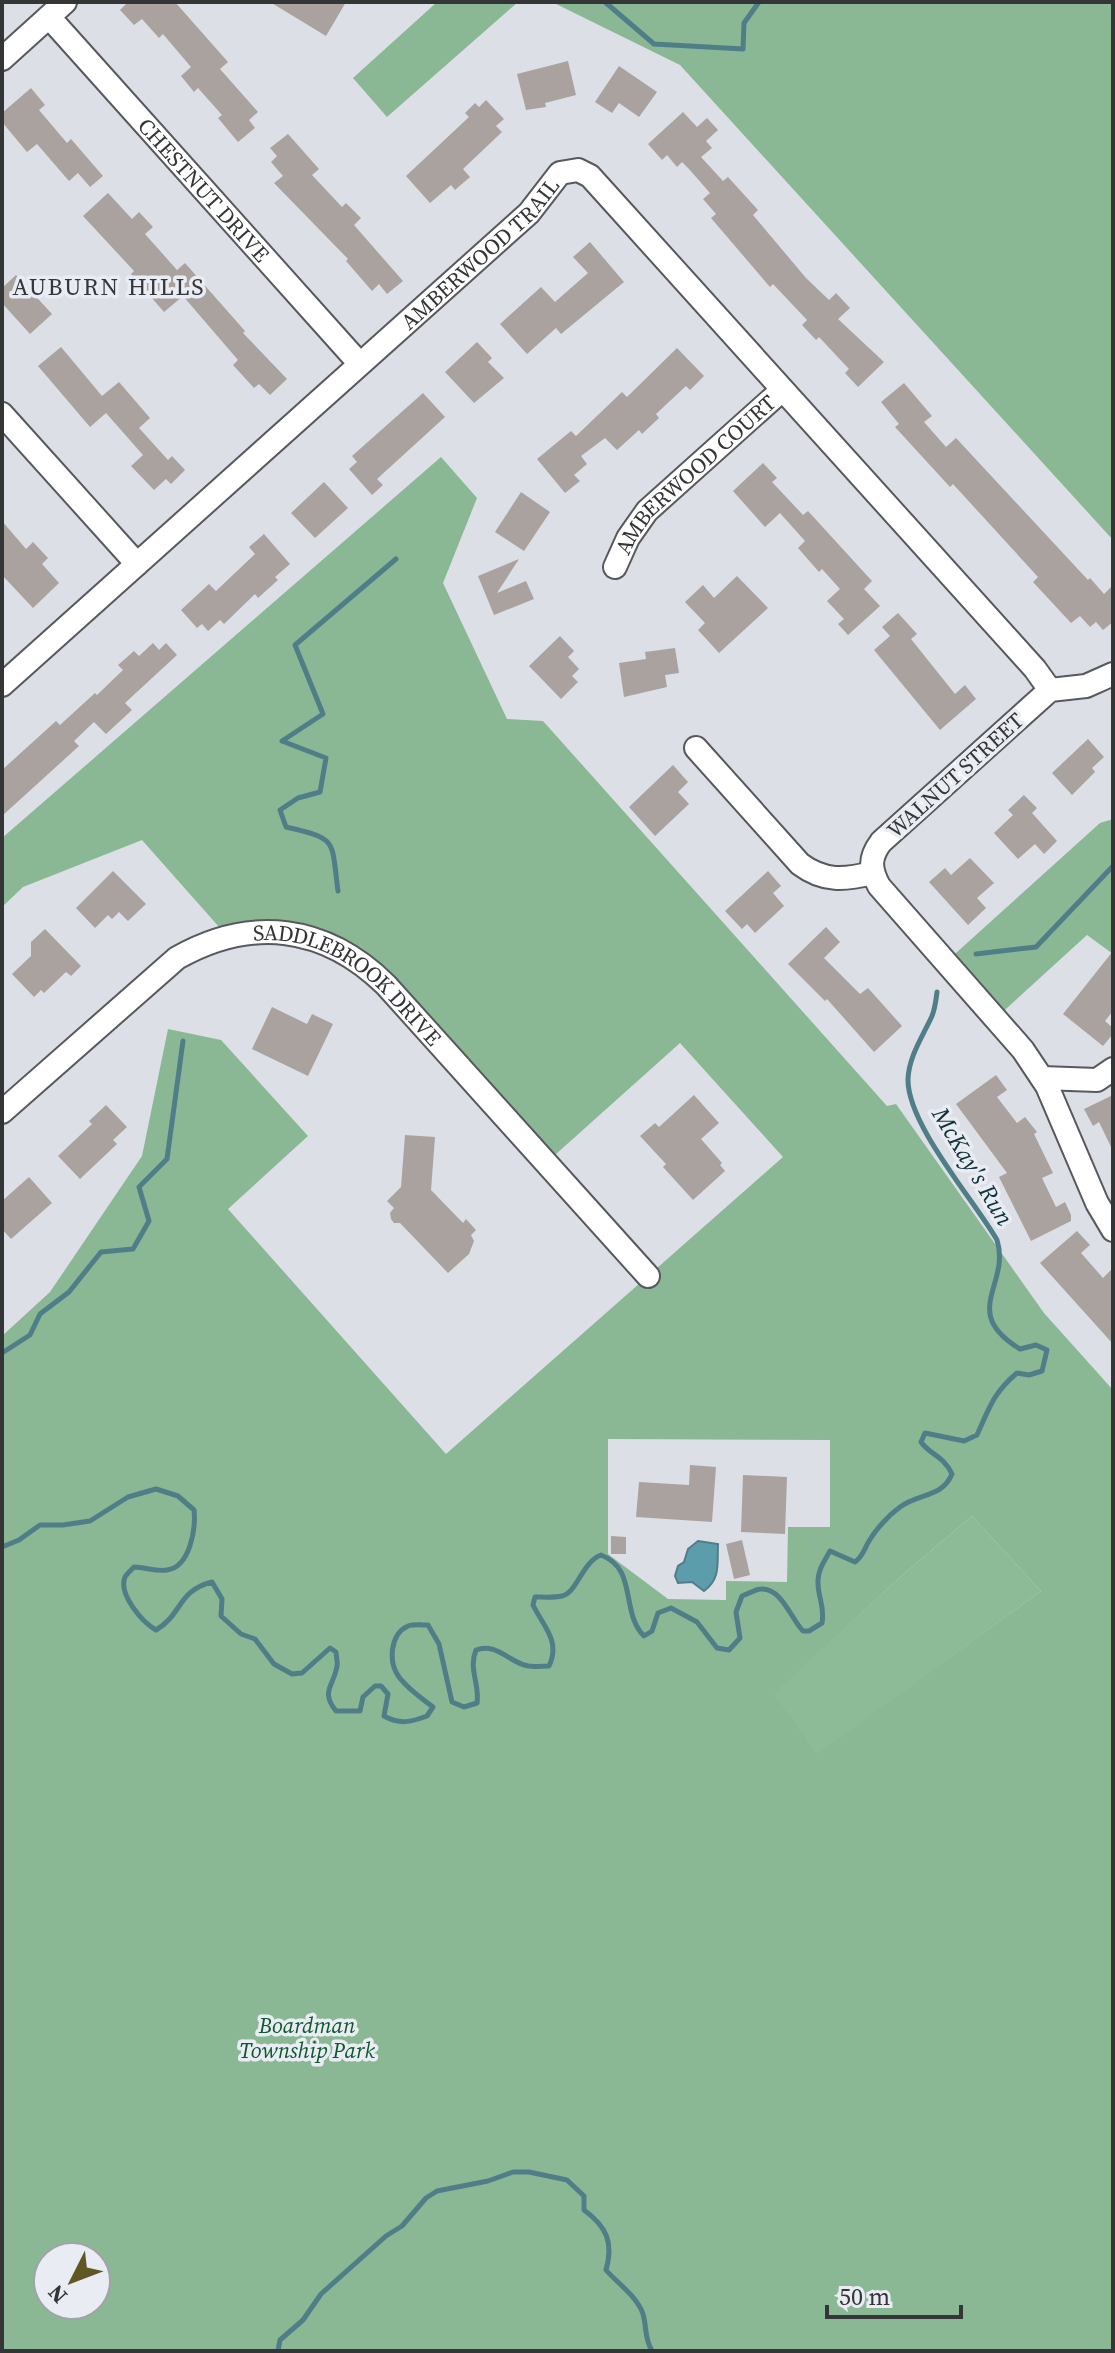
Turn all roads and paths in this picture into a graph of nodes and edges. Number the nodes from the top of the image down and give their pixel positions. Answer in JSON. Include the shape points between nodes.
{"nodes":[{"id":1,"x":57,"y":10,"type":"edge"},
{"id":2,"x":2,"y":59,"type":"edge"},
{"id":3,"x":359,"y":363,"type":"junction"},
{"id":4,"x":782,"y":390,"type":"junction"},
{"id":5,"x":2,"y":414,"type":"edge"},
{"id":6,"x":137,"y":564,"type":"junction"},
{"id":7,"x":615,"y":567,"type":"dead end"},
{"id":8,"x":1113,"y":674,"type":"edge"},
{"id":9,"x":2,"y":685,"type":"edge"},
{"id":10,"x":1050,"y":690,"type":"junction"},
{"id":11,"x":696,"y":748,"type":"dead end"},
{"id":12,"x":872,"y":873,"type":"junction"},
{"id":13,"x":1113,"y":1069,"type":"edge"},
{"id":14,"x":1042,"y":1078,"type":"junction"},
{"id":15,"x":2,"y":1112,"type":"edge"},
{"id":16,"x":1113,"y":1230,"type":"edge"},
{"id":17,"x":648,"y":1276,"type":"dead end"}],
"edges":[{"from":1,"to":2,"type":"street"},
{"from":1,"to":3,"type":"street","name":"CHESTNUT DRIVE"},
{"from":3,"to":4,"type":"street","name":"AMBERWOOD TRAIL","via":[[529,213],[560,173],[578,170],[590,176]]},
{"from":3,"to":6,"type":"street","name":"AMBERWOOD TRAIL"},
{"from":4,"to":7,"type":"street","name":"AMBERWOOD COURT","via":[[647,511]]},
{"from":4,"to":10,"type":"street","name":"AMBERWOOD TRAIL"},
{"from":5,"to":6,"type":"street"},
{"from":6,"to":9,"type":"street","name":"AMBERWOOD TRAIL"},
{"from":8,"to":10,"type":"street","via":[[1086,686]]},
{"from":10,"to":12,"type":"street","name":"WALNUT STREET","via":[[881,842],[871,859]]},
{"from":11,"to":12,"type":"street","via":[[812,873],[843,880]]},
{"from":12,"to":14,"type":"street"},
{"from":13,"to":14,"type":"street","via":[[1097,1080]]},
{"from":14,"to":16,"type":"street"},
{"from":15,"to":17,"type":"street","name":"SADDLEBROOK DRIVE","via":[[177,958],[227,936],[263,931],[305,936],[341,949],[380,978]]}]}
